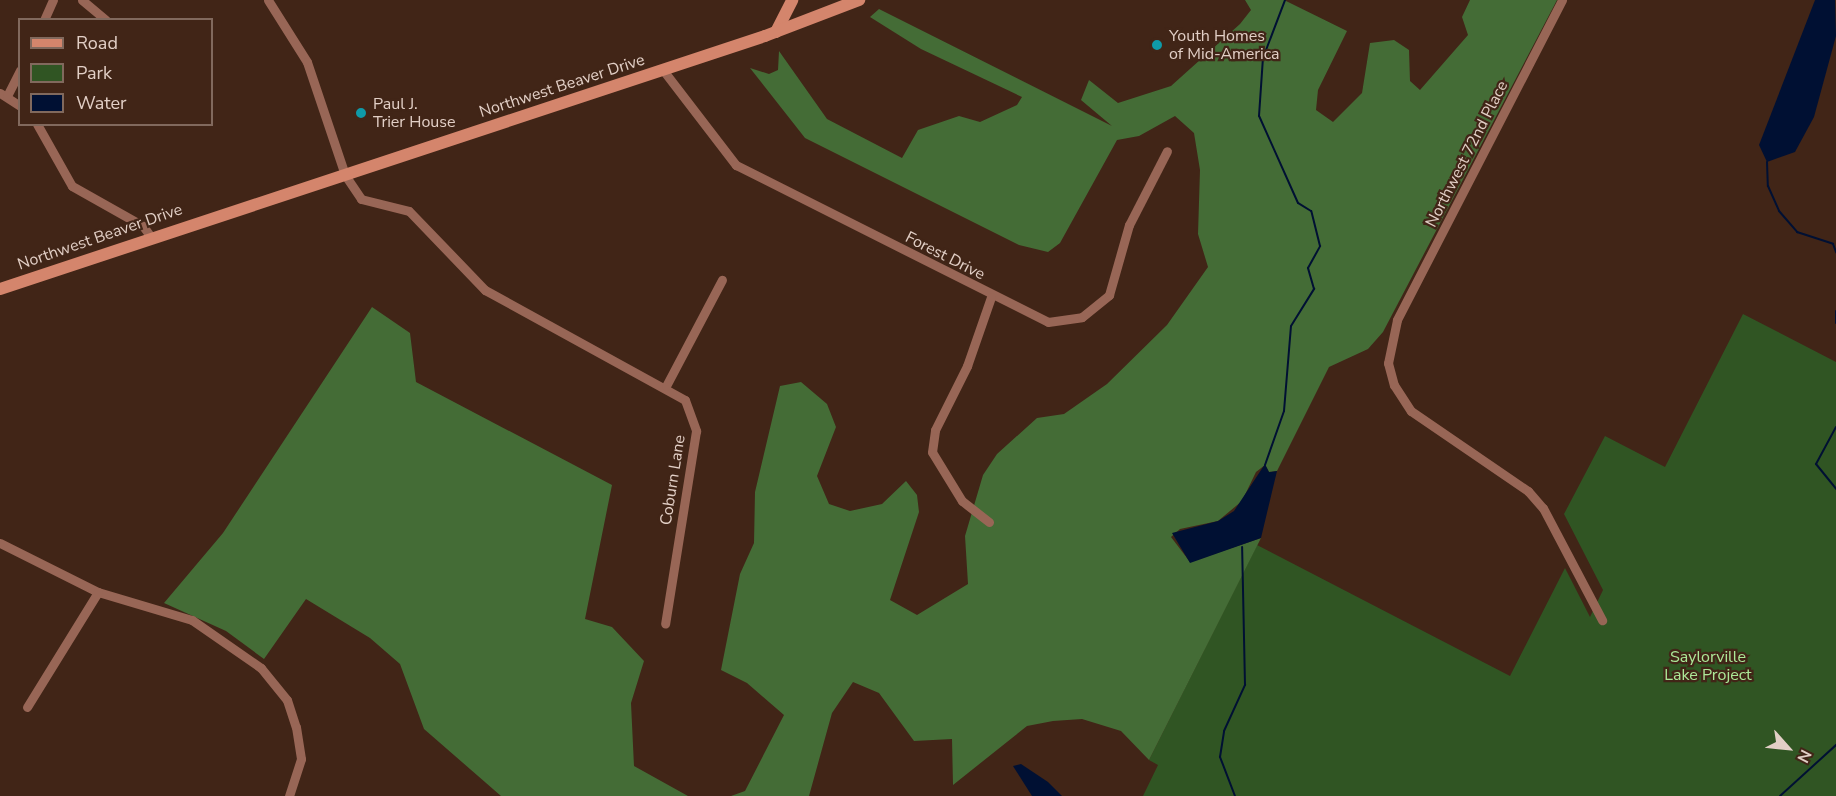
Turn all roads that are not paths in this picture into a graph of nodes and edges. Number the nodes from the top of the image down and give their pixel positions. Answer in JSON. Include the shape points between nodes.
{"nodes":[{"id":1,"x":53,"y":0,"type":"edge"},
{"id":2,"x":82,"y":0,"type":"edge"},
{"id":3,"x":268,"y":0,"type":"edge"},
{"id":4,"x":792,"y":0,"type":"edge"},
{"id":5,"x":859,"y":0,"type":"edge"},
{"id":6,"x":1562,"y":0,"type":"edge"},
{"id":7,"x":45,"y":18,"type":"edge"},
{"id":8,"x":104,"y":18,"type":"edge"},
{"id":9,"x":776,"y":32,"type":"junction"},
{"id":10,"x":663,"y":70,"type":"junction"},
{"id":11,"x":18,"y":73,"type":"edge"},
{"id":12,"x":4,"y":94,"type":"edge"},
{"id":13,"x":18,"y":104,"type":"edge"},
{"id":14,"x":38,"y":126,"type":"edge"},
{"id":15,"x":1167,"y":151,"type":"dead end"},
{"id":16,"x":345,"y":175,"type":"junction"},
{"id":17,"x":151,"y":237,"type":"junction"},
{"id":18,"x":722,"y":280,"type":"dead end"},
{"id":19,"x":0,"y":289,"type":"edge"},
{"id":20,"x":991,"y":297,"type":"junction"},
{"id":21,"x":666,"y":386,"type":"junction"},
{"id":22,"x":989,"y":522,"type":"dead end"},
{"id":23,"x":0,"y":543,"type":"edge"},
{"id":24,"x":98,"y":592,"type":"junction"},
{"id":25,"x":1602,"y":620,"type":"dead end"},
{"id":26,"x":665,"y":624,"type":"dead end"},
{"id":27,"x":27,"y":707,"type":"dead end"},
{"id":28,"x":289,"y":796,"type":"edge"}],
"edges":[{"from":1,"to":7,"type":"street"},
{"from":2,"to":8,"type":"street"},
{"from":3,"to":16,"type":"street","name":"Coburn Lane","via":[[315,78]]},
{"from":4,"to":9,"type":"main road"},
{"from":5,"to":9,"type":"main road","name":"Northwest Beaver Drive"},
{"from":6,"to":25,"type":"street","name":"Northwest 72nd Place","via":[[1397,320],[1388,363],[1401,399],[1528,491],[1549,518]]},
{"from":9,"to":10,"type":"main road","name":"Northwest Beaver Drive"},
{"from":10,"to":16,"type":"main road","name":"Northwest Beaver Drive"},
{"from":10,"to":20,"type":"street","name":"Forest Drive","via":[[736,165]]},
{"from":11,"to":12,"type":"street"},
{"from":12,"to":13,"type":"street"},
{"from":14,"to":17,"type":"street","via":[[72,186],[142,226]]},
{"from":15,"to":20,"type":"street","name":"Forest Drive","via":[[1129,225],[1119,277],[1102,304],[1082,317],[1048,322]]},
{"from":16,"to":17,"type":"main road","name":"Northwest Beaver Drive"},
{"from":16,"to":21,"type":"street","name":"Coburn Lane","via":[[361,199],[400,207],[416,216],[485,290]]},
{"from":17,"to":19,"type":"main road","name":"Northwest Beaver Drive"},
{"from":18,"to":21,"type":"street"},
{"from":20,"to":22,"type":"street","via":[[967,366],[935,430],[932,452],[962,501]]},
{"from":21,"to":26,"type":"street","name":"Coburn Lane","via":[[685,400],[696,431]]},
{"from":23,"to":24,"type":"street"},
{"from":24,"to":27,"type":"street"},
{"from":24,"to":28,"type":"street","via":[[192,620],[272,678],[290,706],[300,744],[299,773]]}]}
